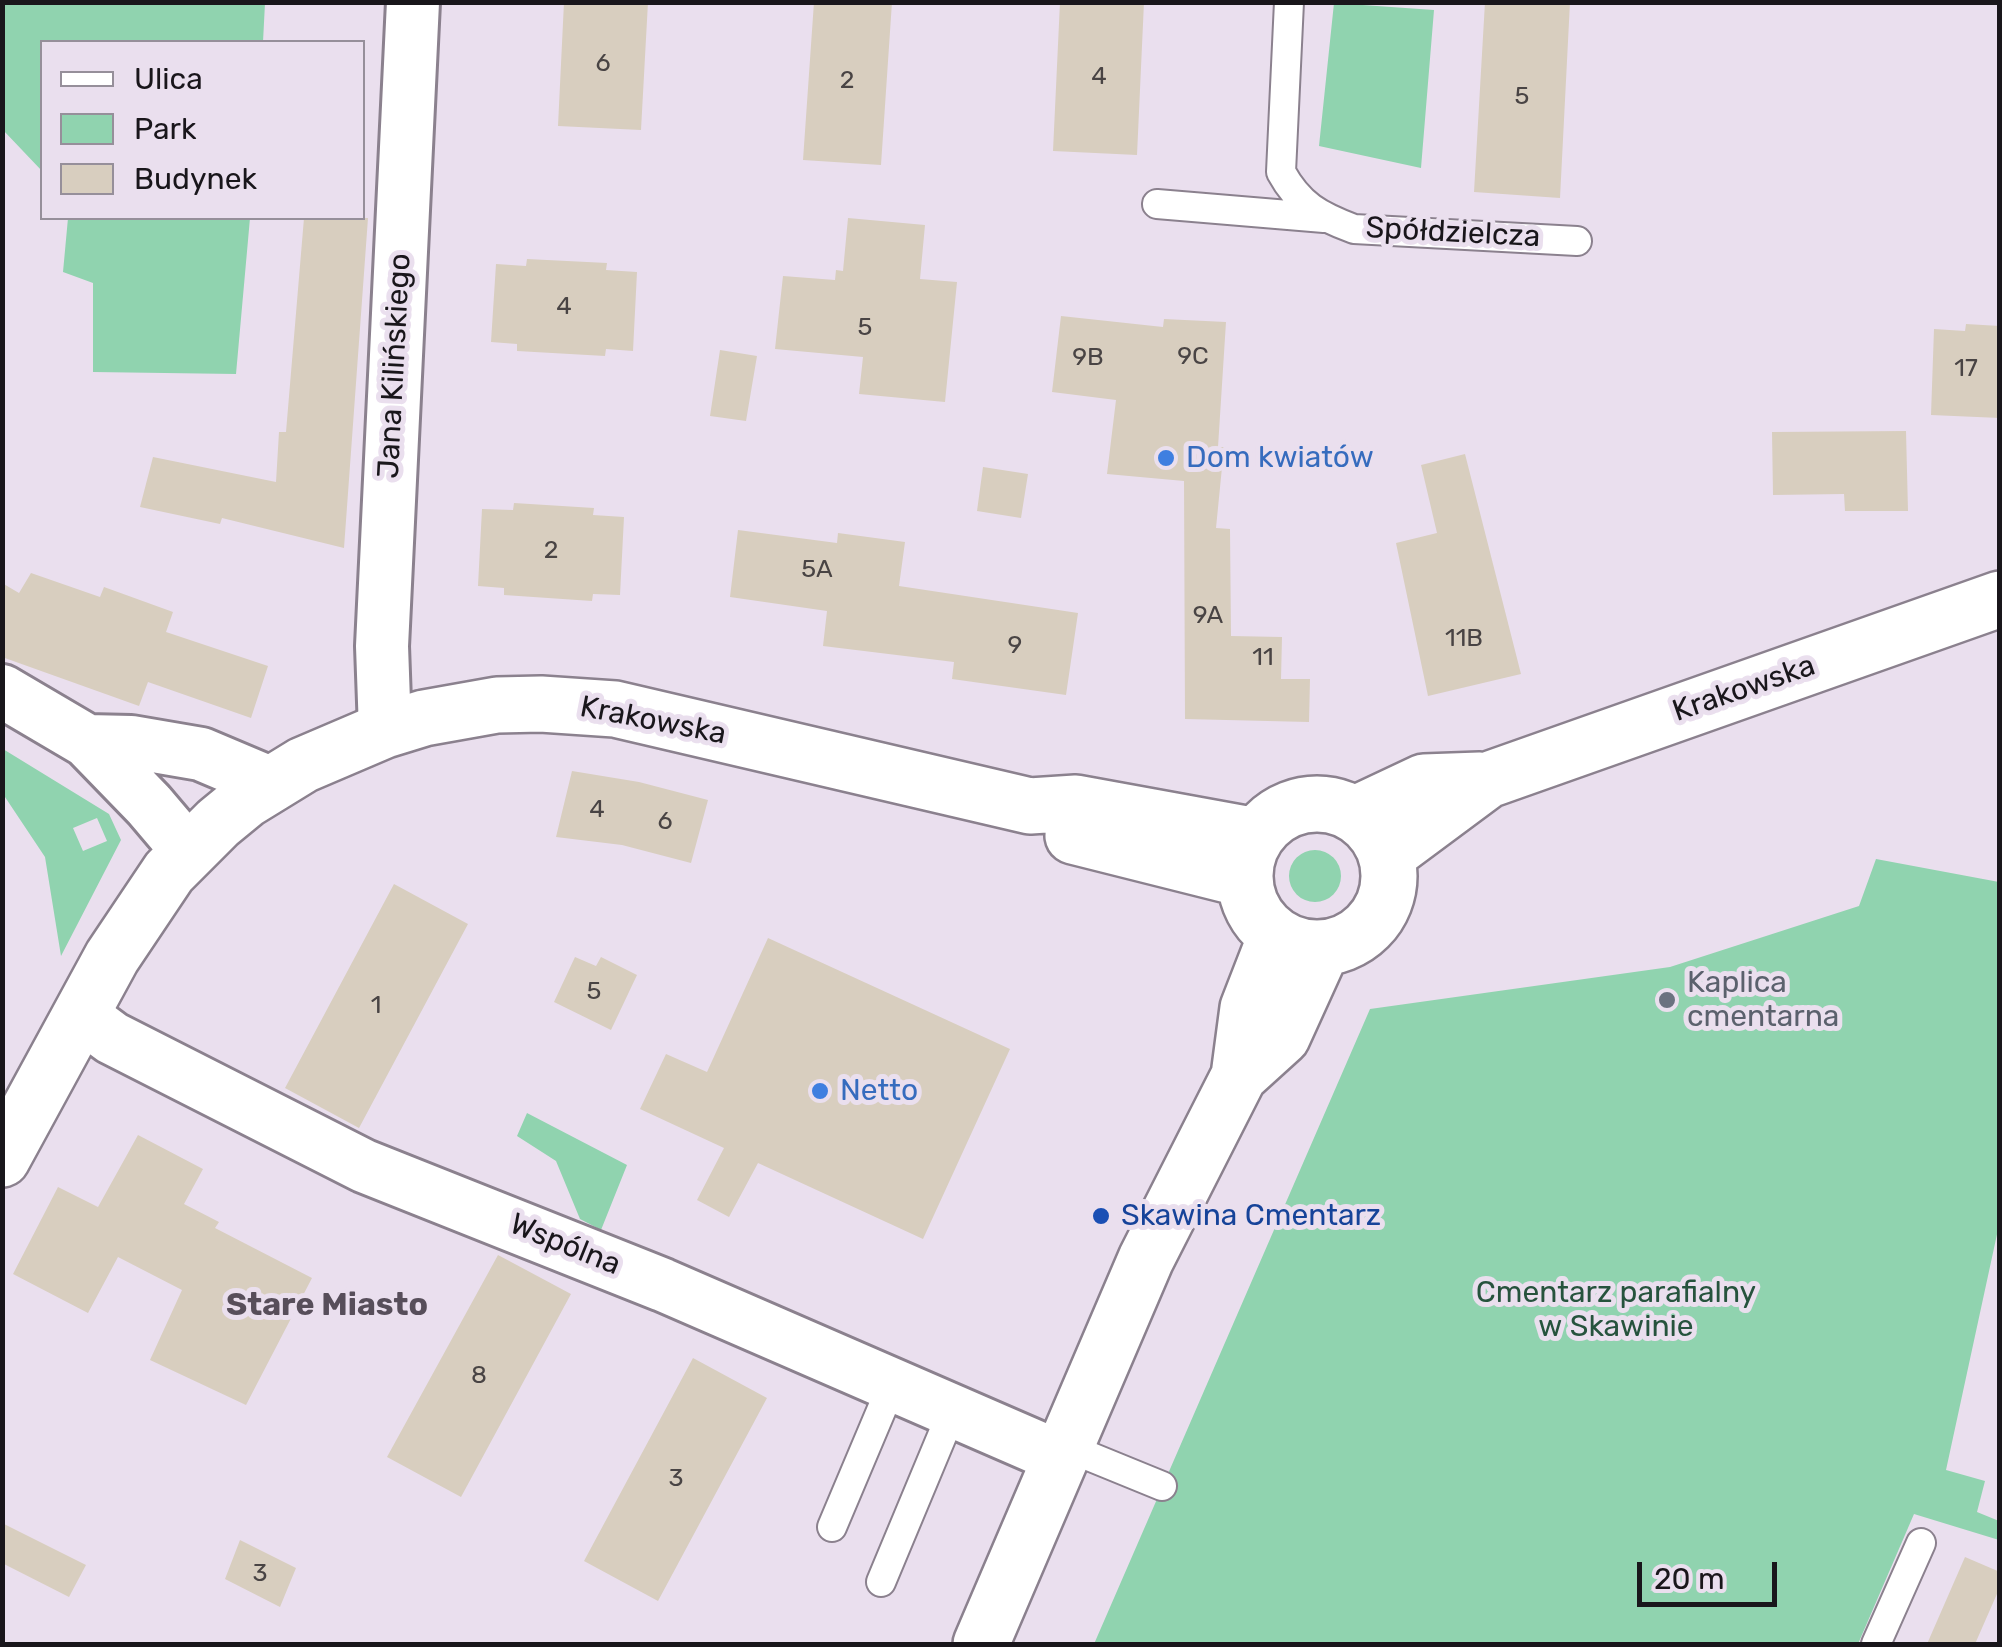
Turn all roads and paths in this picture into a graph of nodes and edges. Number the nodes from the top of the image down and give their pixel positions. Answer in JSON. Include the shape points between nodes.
{"nodes":[{"id":1,"x":413,"y":2,"type":"edge"},
{"id":2,"x":1289,"y":2,"type":"edge"},
{"id":3,"x":1157,"y":204,"type":"dead end"},
{"id":4,"x":1324,"y":218,"type":"junction"},
{"id":5,"x":1577,"y":241,"type":"dead end"},
{"id":6,"x":2000,"y":599,"type":"edge"},
{"id":7,"x":2,"y":691,"type":"edge"},
{"id":8,"x":385,"y":730,"type":"junction"},
{"id":9,"x":88,"y":742,"type":"junction"},
{"id":10,"x":272,"y":784,"type":"junction"},
{"id":11,"x":1371,"y":834,"type":"junction"},
{"id":12,"x":188,"y":851,"type":"junction"},
{"id":13,"x":1250,"y":858,"type":"junction"},
{"id":14,"x":1299,"y":942,"type":"junction"},
{"id":15,"x":80,"y":1015,"type":"junction"},
{"id":16,"x":2,"y":1158,"type":"edge"},
{"id":17,"x":892,"y":1385,"type":"junction"},
{"id":18,"x":952,"y":1412,"type":"junction"},
{"id":19,"x":1062,"y":1451,"type":"junction"},
{"id":20,"x":1162,"y":1486,"type":"dead end"},
{"id":21,"x":832,"y":1527,"type":"dead end"},
{"id":22,"x":1921,"y":1542,"type":"dead end"},
{"id":23,"x":880,"y":1582,"type":"dead end"},
{"id":24,"x":980,"y":1644,"type":"edge"},
{"id":25,"x":1876,"y":1644,"type":"edge"}],
"edges":[{"from":1,"to":8,"type":"street","name":"Jana Kilińskiego","via":[[382,646]]},
{"from":2,"to":4,"type":"lane","name":"Spółdzielcza","via":[[1280,172],[1293,194]]},
{"from":3,"to":4,"type":"lane"},
{"from":4,"to":5,"type":"lane","name":"Spółdzielcza","via":[[1354,229]]},
{"from":6,"to":11,"type":"main road","name":"Krakowska","via":[[1488,780],[1424,782]]},
{"from":7,"to":9,"type":"street"},
{"from":8,"to":10,"type":"main road","name":"Krakowska"},
{"from":8,"to":13,"type":"main road","name":"Krakowska","via":[[497,706],[614,709],[1030,806],[1076,804]]},
{"from":9,"to":10,"type":"street","via":[[202,754]]},
{"from":9,"to":12,"type":"street"},
{"from":10,"to":12,"type":"main road","name":"Krakowska"},
{"from":11,"to":13,"type":"main road","via":[[1335,805],[1291,808],[1272,820]]},
{"from":11,"to":14,"type":"main road","via":[[1391,876],[1378,918],[1344,944]]},
{"from":12,"to":15,"type":"main road","name":"Krakowska","via":[[138,914]]},
{"from":13,"to":14,"type":"main road","via":[[1248,901],[1260,920]]},
{"from":14,"to":19,"type":"main road","via":[[1282,1037],[1239,1076],[1146,1259]]},
{"from":15,"to":16,"type":"main road","name":"Krakowska"},
{"from":15,"to":17,"type":"street","name":"Wspólna","via":[[112,1038],[364,1166]]},
{"from":17,"to":18,"type":"street","name":"Wspólna"},
{"from":17,"to":21,"type":"lane"},
{"from":18,"to":19,"type":"street","name":"Wspólna"},
{"from":18,"to":23,"type":"lane"},
{"from":19,"to":20,"type":"lane"},
{"from":19,"to":24,"type":"main road"},
{"from":22,"to":25,"type":"lane"}]}
